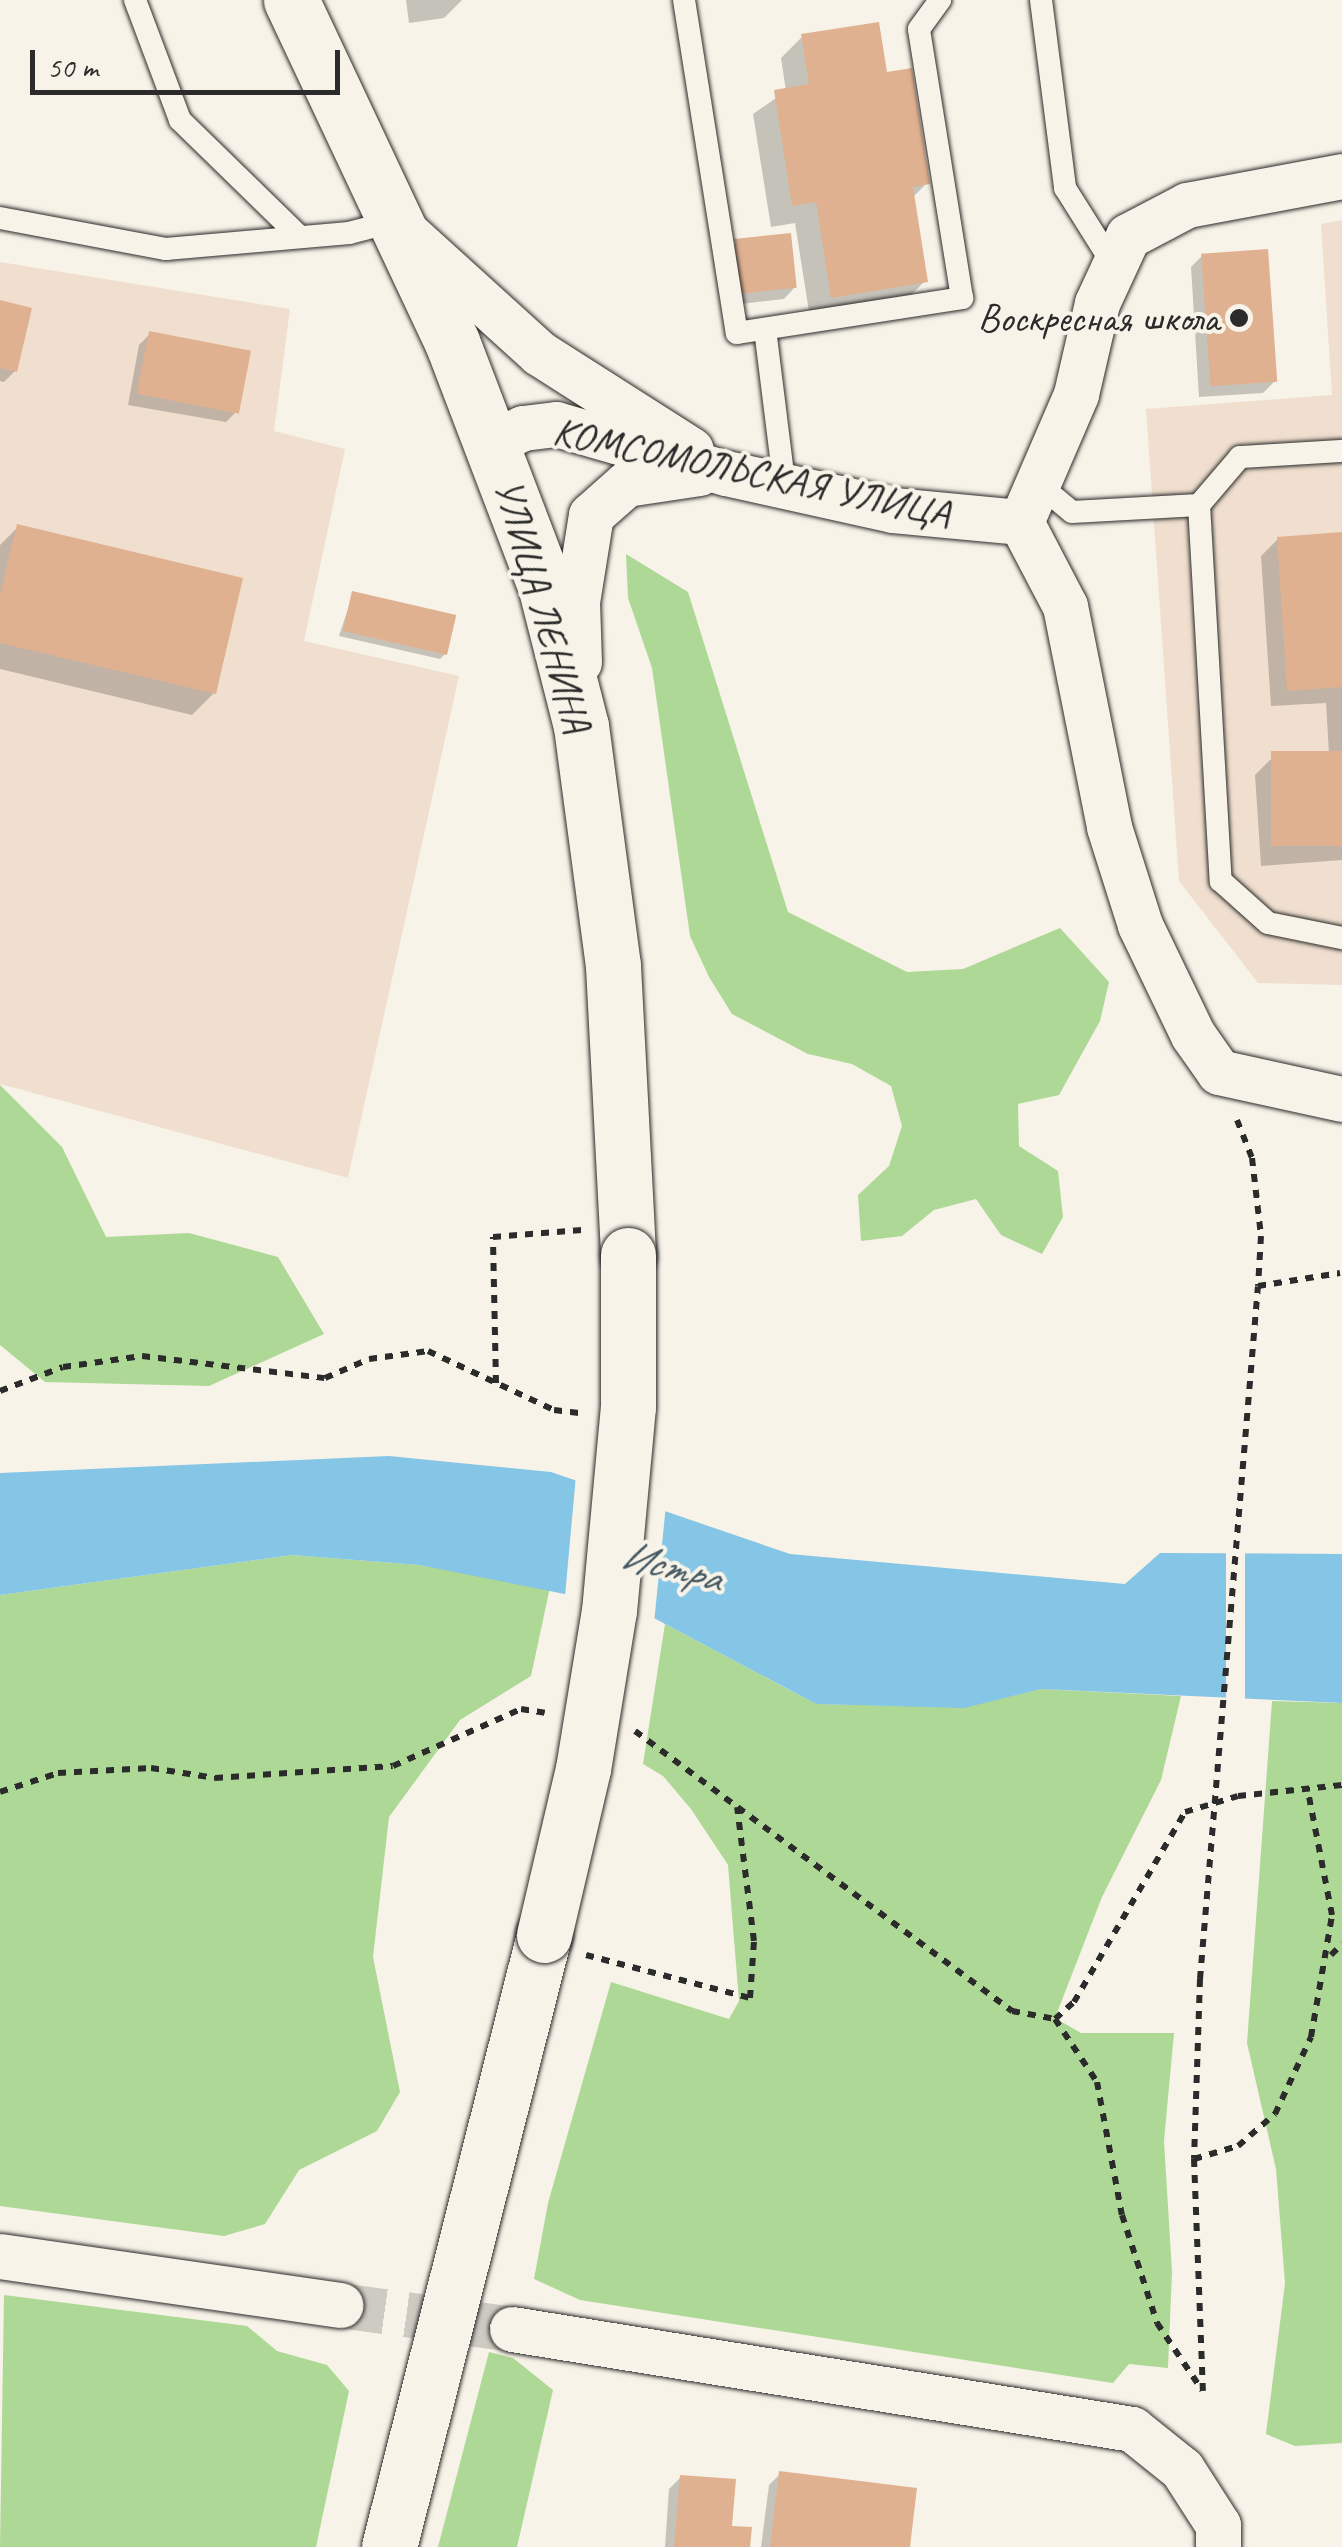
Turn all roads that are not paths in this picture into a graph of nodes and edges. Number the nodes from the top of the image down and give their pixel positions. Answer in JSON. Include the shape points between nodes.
{"nodes":[{"id":1,"x":135,"y":0,"type":"edge"},
{"id":2,"x":291,"y":0,"type":"edge"},
{"id":3,"x":684,"y":0,"type":"edge"},
{"id":4,"x":940,"y":0,"type":"edge"},
{"id":5,"x":1041,"y":0,"type":"edge"},
{"id":6,"x":1342,"y":176,"type":"edge"},
{"id":7,"x":0,"y":218,"type":"edge"},
{"id":8,"x":395,"y":220,"type":"junction"},
{"id":9,"x":298,"y":235,"type":"junction"},
{"id":10,"x":1111,"y":262,"type":"junction"},
{"id":11,"x":765,"y":329,"type":"junction"},
{"id":12,"x":494,"y":442,"type":"junction"},
{"id":13,"x":1342,"y":451,"type":"edge"},
{"id":14,"x":726,"y":473,"type":"junction"},
{"id":15,"x":784,"y":481,"type":"junction"},
{"id":16,"x":1029,"y":502,"type":"junction"},
{"id":17,"x":1199,"y":505,"type":"junction"},
{"id":18,"x":581,"y":726,"type":"junction"},
{"id":19,"x":1342,"y":938,"type":"edge"},
{"id":20,"x":1342,"y":1099,"type":"edge"},
{"id":21,"x":0,"y":2256,"type":"edge"},
{"id":22,"x":340,"y":2304,"type":"tunnel mouth"},
{"id":23,"x":512,"y":2329,"type":"tunnel mouth"},
{"id":24,"x":388,"y":2547,"type":"edge"},
{"id":25,"x":1218,"y":2547,"type":"edge"}],
"edges":[{"from":1,"to":9,"type":"lane","via":[[180,120]]},
{"from":2,"to":8,"type":"main road","name":"УЛИЦА ЛЕНИНА"},
{"from":3,"to":11,"type":"lane","via":[[737,333]]},
{"from":4,"to":11,"type":"lane","via":[[919,29],[962,298]]},
{"from":5,"to":10,"type":"lane","via":[[1065,188]]},
{"from":6,"to":10,"type":"street","via":[[1187,204],[1128,236]]},
{"from":7,"to":9,"type":"lane","via":[[166,248]]},
{"from":8,"to":9,"type":"lane"},
{"from":8,"to":12,"type":"main road","name":"УЛИЦА ЛЕНИНА"},
{"from":8,"to":14,"type":"street","via":[[539,353]]},
{"from":10,"to":16,"type":"street","via":[[1076,394]]},
{"from":11,"to":15,"type":"lane"},
{"from":12,"to":14,"type":"street","name":"КОМСОМОЛЬСКАЯ УЛИЦА","via":[[523,428],[556,424]]},
{"from":12,"to":18,"type":"main road","name":"УЛИЦА ЛЕНИНА","via":[[545,585]]},
{"from":13,"to":17,"type":"lane","via":[[1240,458]]},
{"from":14,"to":15,"type":"street","name":"КОМСОМОЛЬСКАЯ УЛИЦА"},
{"from":14,"to":18,"type":"street","via":[[665,474],[626,484],[591,515],[577,602]]},
{"from":15,"to":16,"type":"street","name":"КОМСОМОЛЬСКАЯ УЛИЦА","via":[[894,510]]},
{"from":16,"to":17,"type":"lane","via":[[1072,512]]},
{"from":16,"to":20,"type":"street","via":[[1064,606],[1109,827],[1168,989],[1220,1072]]},
{"from":17,"to":19,"type":"lane","via":[[1221,881],[1268,923]]},
{"from":18,"to":24,"type":"main road","name":"УЛИЦА ЛЕНИНА","bridge":true,"via":[[613,966],[613,1241],[628,1407],[608,1611],[562,1944]]},
{"from":21,"to":22,"type":"street"},
{"from":23,"to":25,"type":"street","via":[[1132,2429],[1182,2469],[1218,2525]]}]}
